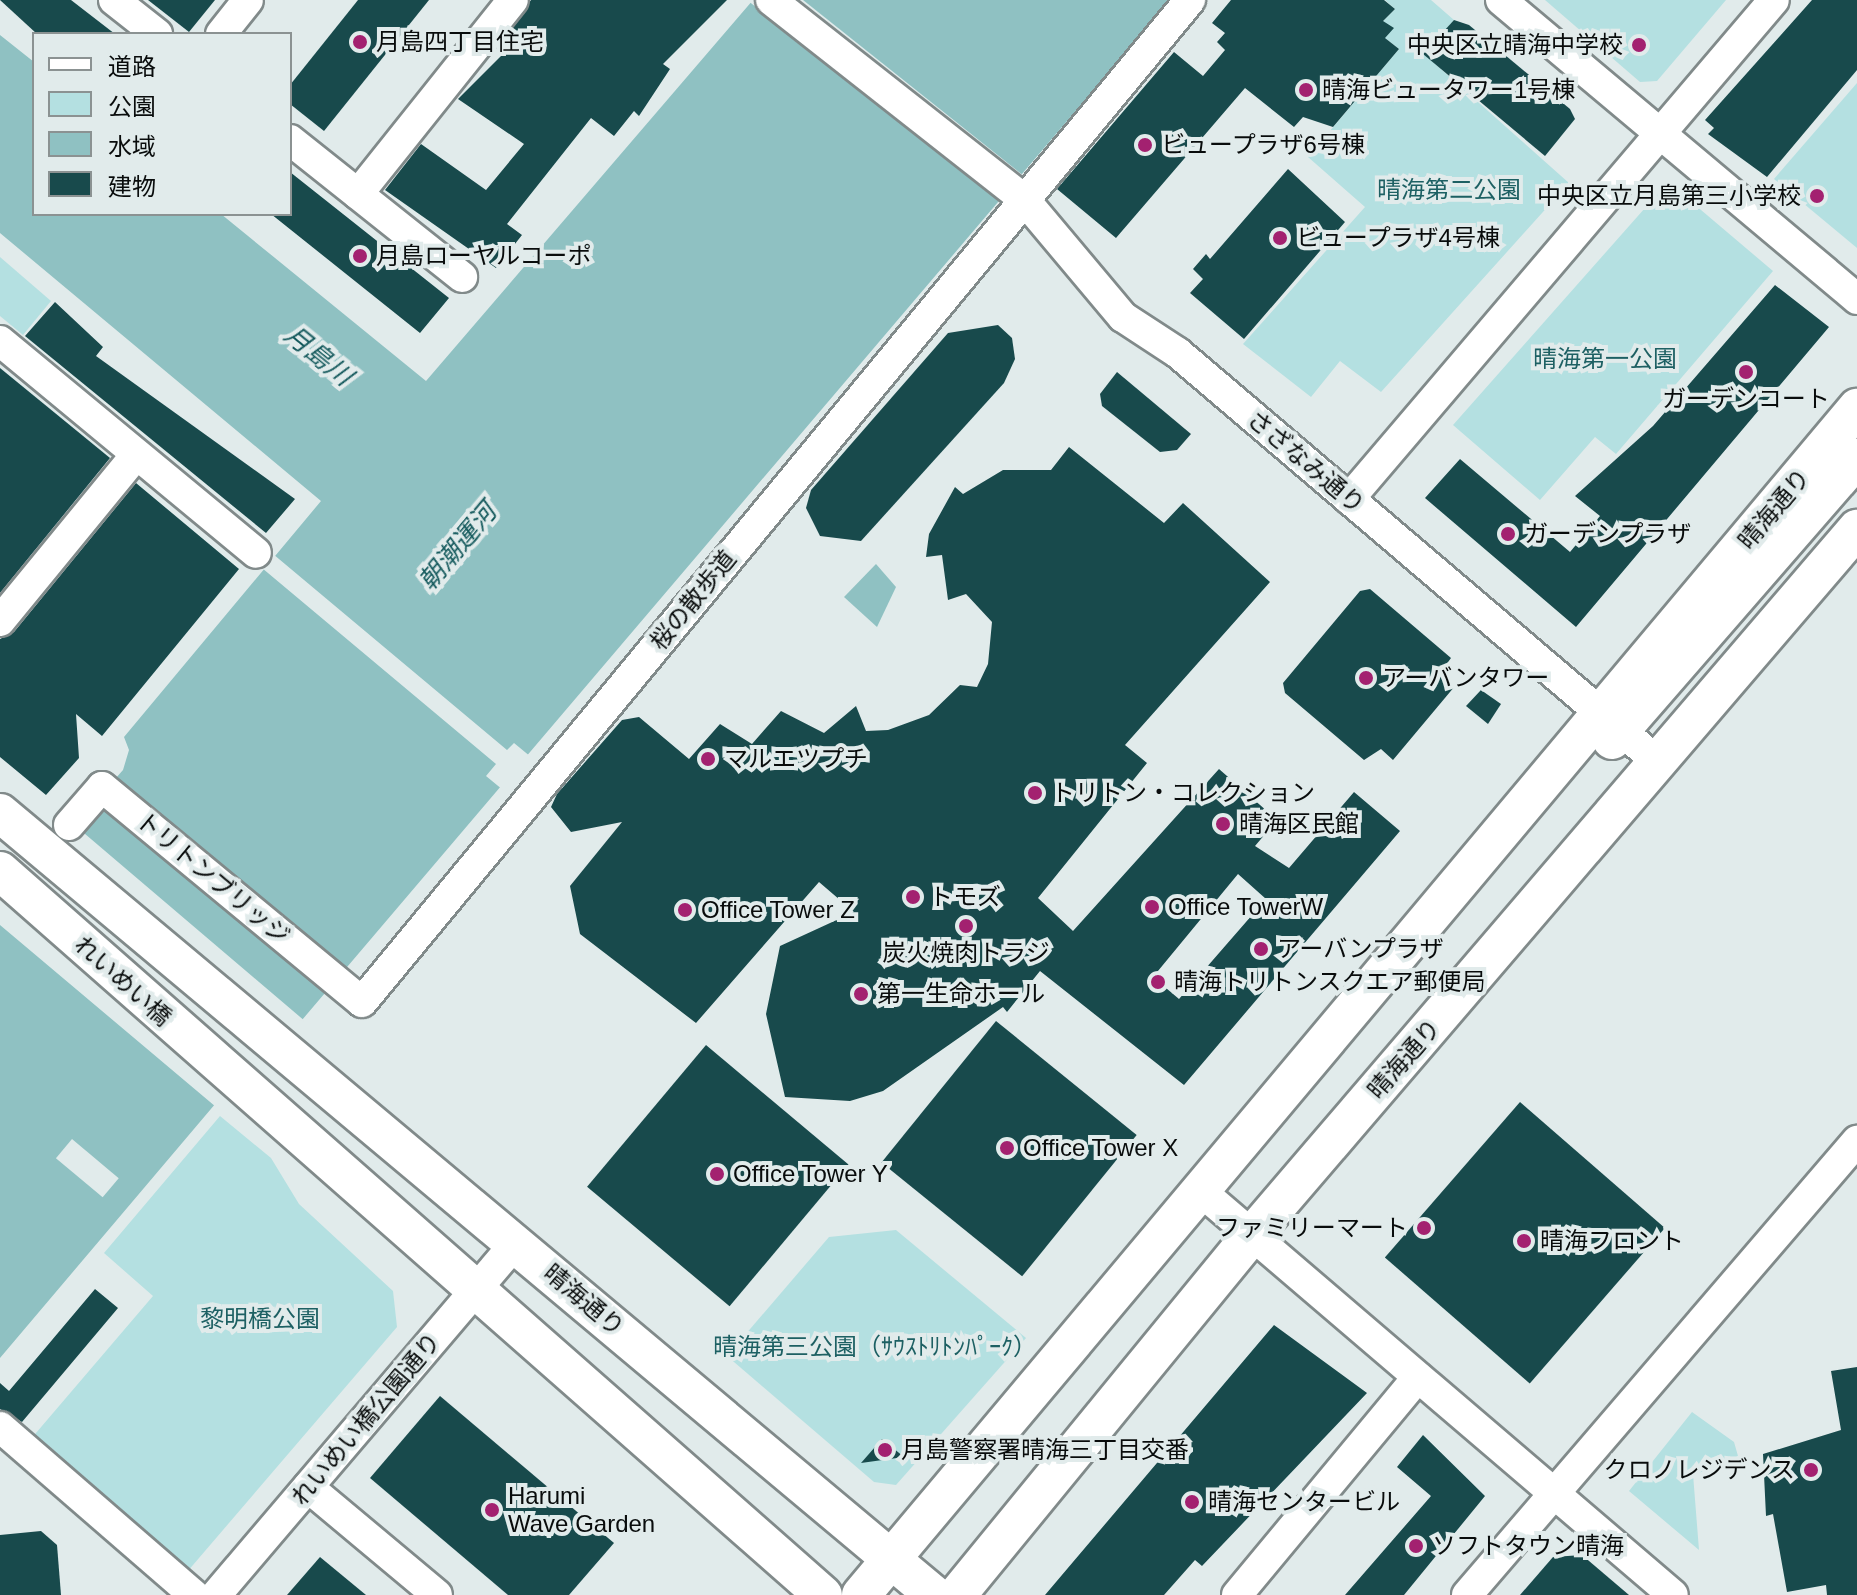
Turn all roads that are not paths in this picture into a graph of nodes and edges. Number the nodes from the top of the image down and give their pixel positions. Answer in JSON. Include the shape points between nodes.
{"nodes":[{"id":1,"x":114,"y":0,"type":"edge"},
{"id":2,"x":248,"y":0,"type":"edge"},
{"id":3,"x":513,"y":0,"type":"edge"},
{"id":4,"x":771,"y":0,"type":"edge"},
{"id":5,"x":1190,"y":0,"type":"edge"},
{"id":6,"x":1501,"y":0,"type":"edge"},
{"id":7,"x":1774,"y":0,"type":"edge"},
{"id":8,"x":154,"y":32,"type":"edge"},
{"id":9,"x":223,"y":32,"type":"edge"},
{"id":10,"x":1660,"y":133,"type":"junction"},
{"id":11,"x":292,"y":142,"type":"edge"},
{"id":12,"x":358,"y":194,"type":"junction"},
{"id":13,"x":1020,"y":195,"type":"junction"},
{"id":14,"x":462,"y":277,"type":"dead end"},
{"id":15,"x":1857,"y":299,"type":"edge"},
{"id":16,"x":0,"y":341,"type":"edge"},
{"id":17,"x":1857,"y":408,"type":"edge"},
{"id":18,"x":135,"y":456,"type":"junction"},
{"id":19,"x":1857,"y":458,"type":"edge"},
{"id":20,"x":1349,"y":499,"type":"junction"},
{"id":21,"x":1857,"y":529,"type":"edge"},
{"id":22,"x":256,"y":553,"type":"dead end"},
{"id":23,"x":0,"y":621,"type":"edge"},
{"id":24,"x":1613,"y":722,"type":"junction"},
{"id":25,"x":1658,"y":762,"type":"junction"},
{"id":26,"x":0,"y":813,"type":"edge"},
{"id":27,"x":54,"y":835,"type":"junction"},
{"id":28,"x":4,"y":874,"type":"edge"},
{"id":29,"x":362,"y":1002,"type":"joint"},
{"id":30,"x":275,"y":1040,"type":"joint"},
{"id":31,"x":1857,"y":1141,"type":"edge"},
{"id":32,"x":1203,"y":1193,"type":"junction"},
{"id":33,"x":1252,"y":1235,"type":"junction"},
{"id":34,"x":516,"y":1243,"type":"junction"},
{"id":35,"x":475,"y":1291,"type":"junction"},
{"id":36,"x":1418,"y":1377,"type":"junction"},
{"id":37,"x":0,"y":1427,"type":"edge"},
{"id":38,"x":308,"y":1487,"type":"junction"},
{"id":39,"x":1554,"y":1493,"type":"junction"},
{"id":40,"x":892,"y":1559,"type":"junction"},
{"id":41,"x":433,"y":1594,"type":"edge"},
{"id":42,"x":194,"y":1595,"type":"edge"},
{"id":43,"x":216,"y":1595,"type":"edge"},
{"id":44,"x":823,"y":1595,"type":"edge"},
{"id":45,"x":861,"y":1595,"type":"edge"},
{"id":46,"x":934,"y":1595,"type":"edge"},
{"id":47,"x":957,"y":1595,"type":"edge"},
{"id":48,"x":1237,"y":1595,"type":"edge"},
{"id":49,"x":1467,"y":1595,"type":"edge"},
{"id":50,"x":1673,"y":1595,"type":"edge"}],
"edges":[{"from":1,"to":8,"type":"street"},
{"from":2,"to":9,"type":"street"},
{"from":3,"to":12,"type":"street"},
{"from":4,"to":13,"type":"street","name":"さざなみ通り"},
{"from":5,"to":13,"type":"street","name":"桜の散歩道"},
{"from":6,"to":10,"type":"street"},
{"from":7,"to":10,"type":"street"},
{"from":10,"to":15,"type":"street"},
{"from":10,"to":20,"type":"street"},
{"from":11,"to":12,"type":"street"},
{"from":12,"to":14,"type":"street"},
{"from":13,"to":20,"type":"street","name":"さざなみ通り","via":[[1123,317],[1178,353]]},
{"from":13,"to":29,"type":"street","name":"桜の散歩道"},
{"from":16,"to":18,"type":"street"},
{"from":17,"to":24,"type":"main road","name":"晴海通り"},
{"from":18,"to":22,"type":"street"},
{"from":18,"to":23,"type":"street"},
{"from":19,"to":24,"type":"main road","name":"晴海通り","via":[[1751,584]]},
{"from":20,"to":24,"type":"street","name":"さざなみ通り"},
{"from":21,"to":25,"type":"main road","name":"晴海通り"},
{"from":24,"to":25,"type":"street","name":"さざなみ通り"},
{"from":24,"to":32,"type":"main road","name":"晴海通り","via":[[1415,942]]},
{"from":25,"to":33,"type":"main road","name":"晴海通り"},
{"from":26,"to":27,"type":"main road"},
{"from":27,"to":29,"type":"street","name":"トリトンブリッジ","via":[[102,787]]},
{"from":27,"to":30,"type":"main road","name":"れいめい橋"},
{"from":28,"to":35,"type":"main road","name":"れいめい橋"},
{"from":30,"to":34,"type":"main road","name":"晴海通り"},
{"from":31,"to":39,"type":"street"},
{"from":32,"to":33,"type":"street"},
{"from":32,"to":40,"type":"main road","name":"晴海通り"},
{"from":33,"to":36,"type":"street"},
{"from":33,"to":47,"type":"main road","name":"晴海通り"},
{"from":34,"to":35,"type":"street","name":"れいめい橋公園通り"},
{"from":34,"to":40,"type":"main road","name":"晴海通り"},
{"from":35,"to":38,"type":"street","name":"れいめい橋公園通り"},
{"from":35,"to":44,"type":"main road"},
{"from":36,"to":39,"type":"street"},
{"from":36,"to":48,"type":"street"},
{"from":37,"to":42,"type":"street"},
{"from":38,"to":41,"type":"street"},
{"from":38,"to":43,"type":"street","name":"れいめい橋公園通り"},
{"from":39,"to":49,"type":"street"},
{"from":39,"to":50,"type":"street"},
{"from":40,"to":45,"type":"main road","name":"晴海通り"},
{"from":40,"to":46,"type":"main road","name":"晴海通り"}]}
